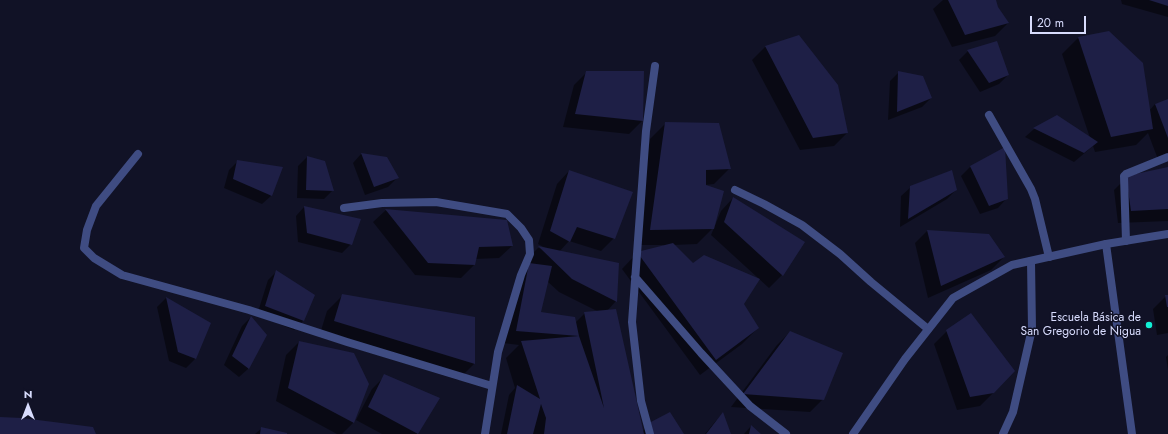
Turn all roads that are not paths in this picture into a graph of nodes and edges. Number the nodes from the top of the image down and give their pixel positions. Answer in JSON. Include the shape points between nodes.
{"nodes":[{"id":1,"x":655,"y":66,"type":"dead end"},
{"id":2,"x":989,"y":115,"type":"dead end"},
{"id":3,"x":138,"y":154,"type":"dead end"},
{"id":4,"x":1168,"y":157,"type":"edge"},
{"id":5,"x":735,"y":190,"type":"dead end"},
{"id":6,"x":344,"y":208,"type":"dead end"},
{"id":7,"x":1168,"y":234,"type":"edge"},
{"id":8,"x":1126,"y":241,"type":"junction"},
{"id":9,"x":1106,"y":244,"type":"junction"},
{"id":10,"x":1048,"y":257,"type":"junction"},
{"id":11,"x":1031,"y":261,"type":"junction"},
{"id":12,"x":635,"y":277,"type":"junction"},
{"id":13,"x":928,"y":329,"type":"junction"},
{"id":14,"x":492,"y":386,"type":"junction"},
{"id":15,"x":485,"y":434,"type":"edge"},
{"id":16,"x":650,"y":434,"type":"edge"},
{"id":17,"x":786,"y":434,"type":"edge"},
{"id":18,"x":853,"y":434,"type":"edge"},
{"id":19,"x":1003,"y":434,"type":"edge"},
{"id":20,"x":1132,"y":434,"type":"edge"}],
"edges":[{"from":1,"to":12,"type":"street","via":[[646,131]]},
{"from":2,"to":10,"type":"street","via":[[1031,189]]},
{"from":3,"to":14,"type":"street","via":[[96,206],[86,230],[84,248],[94,258],[122,275],[248,310]]},
{"from":4,"to":8,"type":"street","via":[[1124,176]]},
{"from":5,"to":13,"type":"street","via":[[802,225]]},
{"from":6,"to":14,"type":"street","via":[[382,203],[436,202],[507,214],[521,228],[529,240],[530,254],[505,325]]},
{"from":7,"to":8,"type":"street"},
{"from":8,"to":9,"type":"street"},
{"from":9,"to":10,"type":"street"},
{"from":9,"to":20,"type":"street"},
{"from":10,"to":11,"type":"street"},
{"from":11,"to":13,"type":"street","via":[[1012,266],[952,298]]},
{"from":11,"to":19,"type":"street","via":[[1032,329],[1014,412]]},
{"from":12,"to":16,"type":"street","via":[[632,322],[641,401]]},
{"from":12,"to":17,"type":"street","via":[[750,406]]},
{"from":13,"to":18,"type":"street"},
{"from":14,"to":15,"type":"street"}]}
